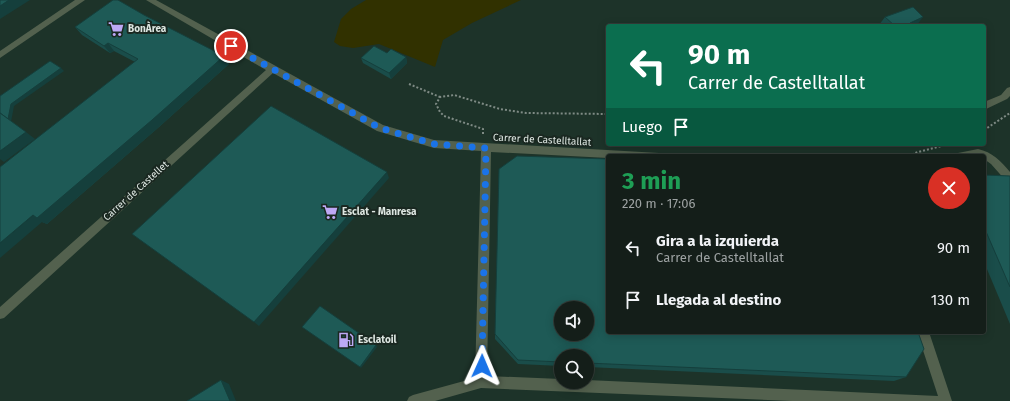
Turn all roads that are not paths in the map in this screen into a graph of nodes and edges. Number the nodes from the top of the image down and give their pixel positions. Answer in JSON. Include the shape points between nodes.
{"nodes":[{"id":1,"x":81,"y":0,"type":"edge"},
{"id":2,"x":150,"y":0,"type":"edge"},
{"id":3,"x":0,"y":55,"type":"edge"},
{"id":4,"x":272,"y":69,"type":"junction"},
{"id":5,"x":1010,"y":90,"type":"edge"},
{"id":6,"x":986,"y":105,"type":"edge"},
{"id":7,"x":483,"y":148,"type":"junction"},
{"id":8,"x":613,"y":154,"type":"edge"},
{"id":9,"x":966,"y":154,"type":"edge"},
{"id":10,"x":981,"y":154,"type":"edge"},
{"id":11,"x":986,"y":155,"type":"edge"},
{"id":12,"x":1010,"y":179,"type":"edge"},
{"id":13,"x":0,"y":314,"type":"edge"},
{"id":14,"x":924,"y":334,"type":"edge"},
{"id":15,"x":481,"y":382,"type":"junction"},
{"id":16,"x":413,"y":401,"type":"edge"},
{"id":17,"x":936,"y":401,"type":"edge"},
{"id":18,"x":946,"y":401,"type":"edge"}],
"edges":[{"from":1,"to":3,"type":"street"},
{"from":2,"to":4,"type":"street","name":"Carrer de Castelltallat"},
{"from":4,"to":7,"type":"street","name":"Carrer de Castelltallat","via":[[380,128],[434,144]]},
{"from":4,"to":13,"type":"street","name":"Carrer de Castellet"},
{"from":5,"to":6,"type":"street","via":[[1004,97]]},
{"from":7,"to":8,"type":"street","name":"Carrer de Castelltallat"},
{"from":7,"to":15,"type":"street"},
{"from":9,"to":10,"type":"street"},
{"from":11,"to":12,"type":"street","via":[[990,156]]},
{"from":14,"to":18,"type":"street"},
{"from":15,"to":16,"type":"street"},
{"from":15,"to":17,"type":"street"}]}
